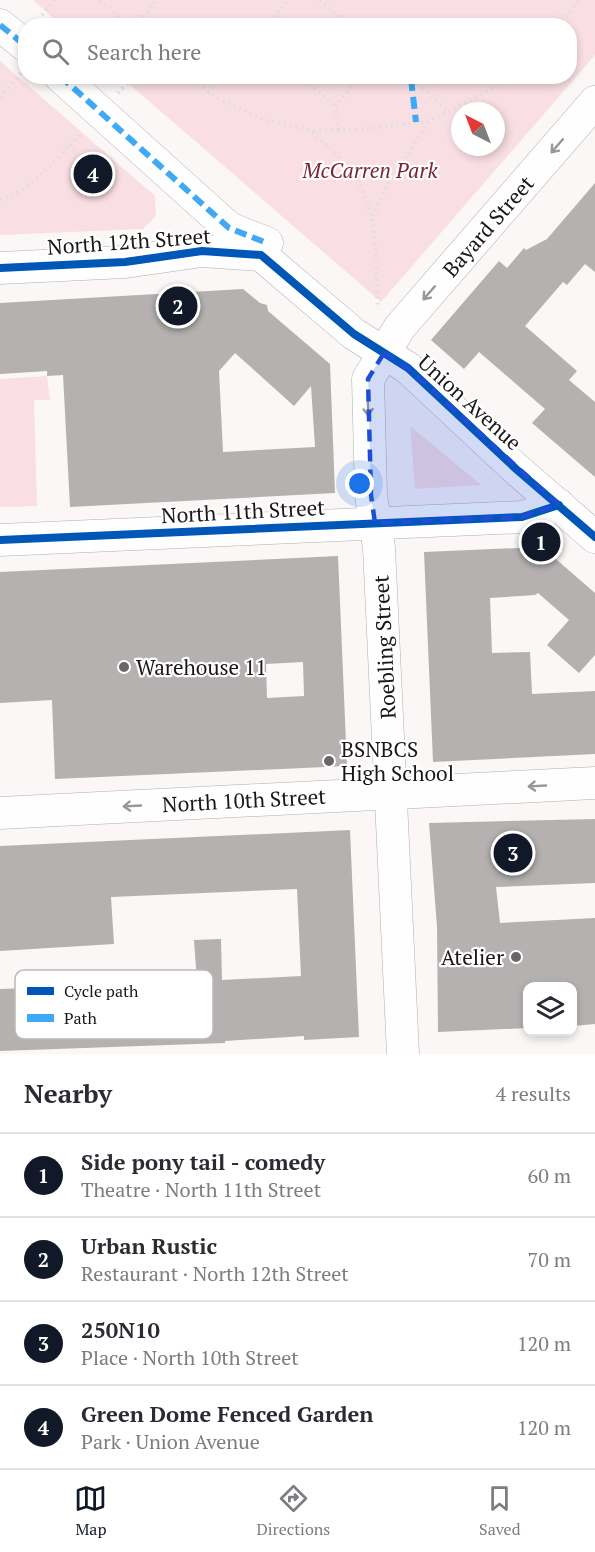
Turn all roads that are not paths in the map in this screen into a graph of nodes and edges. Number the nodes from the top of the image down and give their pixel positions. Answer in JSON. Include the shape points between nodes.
{"nodes":[{"id":1,"x":0,"y":25,"type":"edge"},
{"id":2,"x":18,"y":52,"type":"edge"},
{"id":3,"x":69,"y":84,"type":"edge"},
{"id":4,"x":595,"y":102,"type":"edge"},
{"id":5,"x":264,"y":249,"type":"junction"},
{"id":6,"x":0,"y":268,"type":"edge"},
{"id":7,"x":384,"y":353,"type":"junction"},
{"id":8,"x":582,"y":519,"type":"edge"},
{"id":9,"x":375,"y":523,"type":"junction"},
{"id":10,"x":0,"y":540,"type":"edge"},
{"id":11,"x":595,"y":783,"type":"edge"},
{"id":12,"x":390,"y":793,"type":"junction"},
{"id":13,"x":0,"y":813,"type":"edge"},
{"id":14,"x":403,"y":1054,"type":"edge"}],
"edges":[{"from":1,"to":2,"type":"street"},
{"from":3,"to":5,"type":"street","name":"Union Avenue","via":[[229,228]]},
{"from":4,"to":7,"type":"street","name":"Bayard Street","one_way":true,"via":[[400,327]]},
{"from":5,"to":6,"type":"street","name":"North 12th Street"},
{"from":5,"to":7,"type":"street","name":"Union Avenue","via":[[354,334]]},
{"from":7,"to":8,"type":"street","name":"Union Avenue","via":[[408,368]]},
{"from":7,"to":9,"type":"street","name":"Roebling Street","one_way":true,"via":[[368,380]]},
{"from":8,"to":9,"type":"street","name":"North 11th Street","via":[[522,517]]},
{"from":9,"to":10,"type":"street","name":"North 11th Street"},
{"from":9,"to":12,"type":"street","name":"Roebling Street","via":[[380,548]]},
{"from":11,"to":12,"type":"street","name":"North 10th Street","one_way":true},
{"from":12,"to":13,"type":"street","name":"North 10th Street","one_way":true},
{"from":12,"to":14,"type":"street","name":"Roebling Street"}]}
